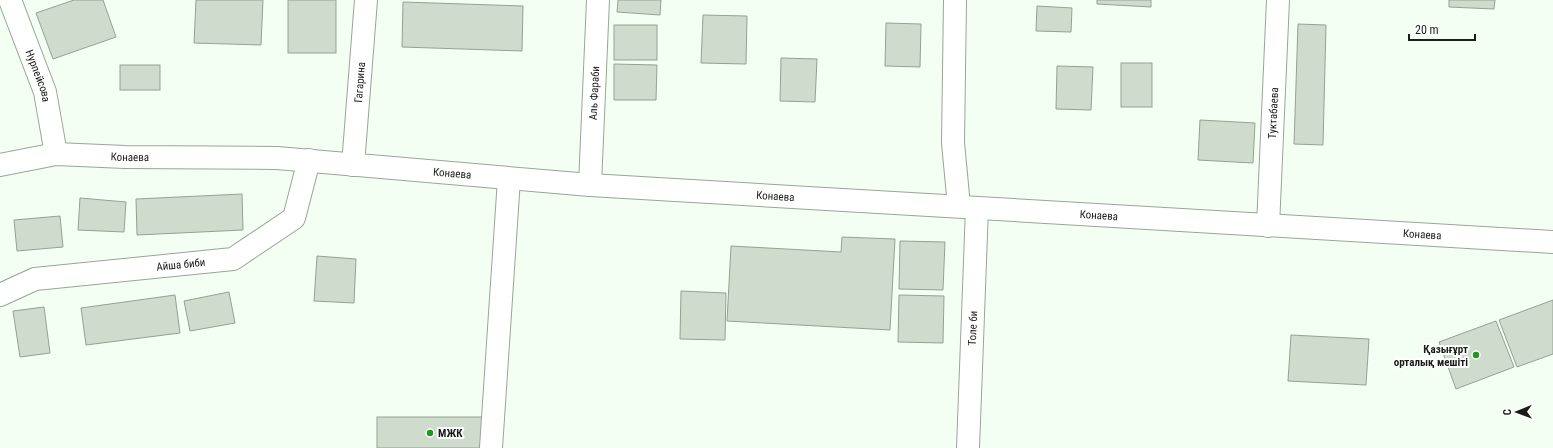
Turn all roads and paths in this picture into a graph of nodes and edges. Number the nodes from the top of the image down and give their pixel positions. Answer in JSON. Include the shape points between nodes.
{"nodes":[{"id":1,"x":10,"y":0,"type":"edge"},
{"id":2,"x":366,"y":0,"type":"edge"},
{"id":3,"x":598,"y":0,"type":"edge"},
{"id":4,"x":955,"y":0,"type":"edge"},
{"id":5,"x":1278,"y":0,"type":"edge"},
{"id":6,"x":56,"y":154,"type":"junction"},
{"id":7,"x":309,"y":160,"type":"junction"},
{"id":8,"x":0,"y":165,"type":"edge"},
{"id":9,"x":353,"y":166,"type":"junction"},
{"id":10,"x":509,"y":179,"type":"junction"},
{"id":11,"x":590,"y":186,"type":"junction"},
{"id":12,"x":968,"y":207,"type":"junction"},
{"id":13,"x":1268,"y":226,"type":"junction"},
{"id":14,"x":1553,"y":242,"type":"edge"},
{"id":15,"x":0,"y":295,"type":"edge"},
{"id":16,"x":491,"y":448,"type":"edge"},
{"id":17,"x":968,"y":448,"type":"edge"}],
"edges":[{"from":1,"to":6,"type":"street","name":"Нурпейсова","via":[[45,92]]},
{"from":2,"to":9,"type":"street","name":"Гагарина"},
{"from":3,"to":11,"type":"street","name":"Аль Фараби"},
{"from":4,"to":12,"type":"street","name":"Толе би","via":[[953,144]]},
{"from":5,"to":13,"type":"street","name":"Туктабаева"},
{"from":6,"to":7,"type":"street","name":"Конаева"},
{"from":6,"to":8,"type":"street","name":"Конаева"},
{"from":7,"to":9,"type":"street","name":"Конаева"},
{"from":7,"to":15,"type":"street","name":"Айша биби","via":[[294,218],[233,259],[36,279]]},
{"from":9,"to":10,"type":"street","name":"Конаева"},
{"from":10,"to":11,"type":"street","name":"Конаева"},
{"from":10,"to":16,"type":"street"},
{"from":11,"to":12,"type":"street","name":"Конаева"},
{"from":12,"to":13,"type":"street","name":"Конаева"},
{"from":12,"to":17,"type":"street","name":"Толе би"},
{"from":13,"to":14,"type":"street","name":"Конаева"}]}
